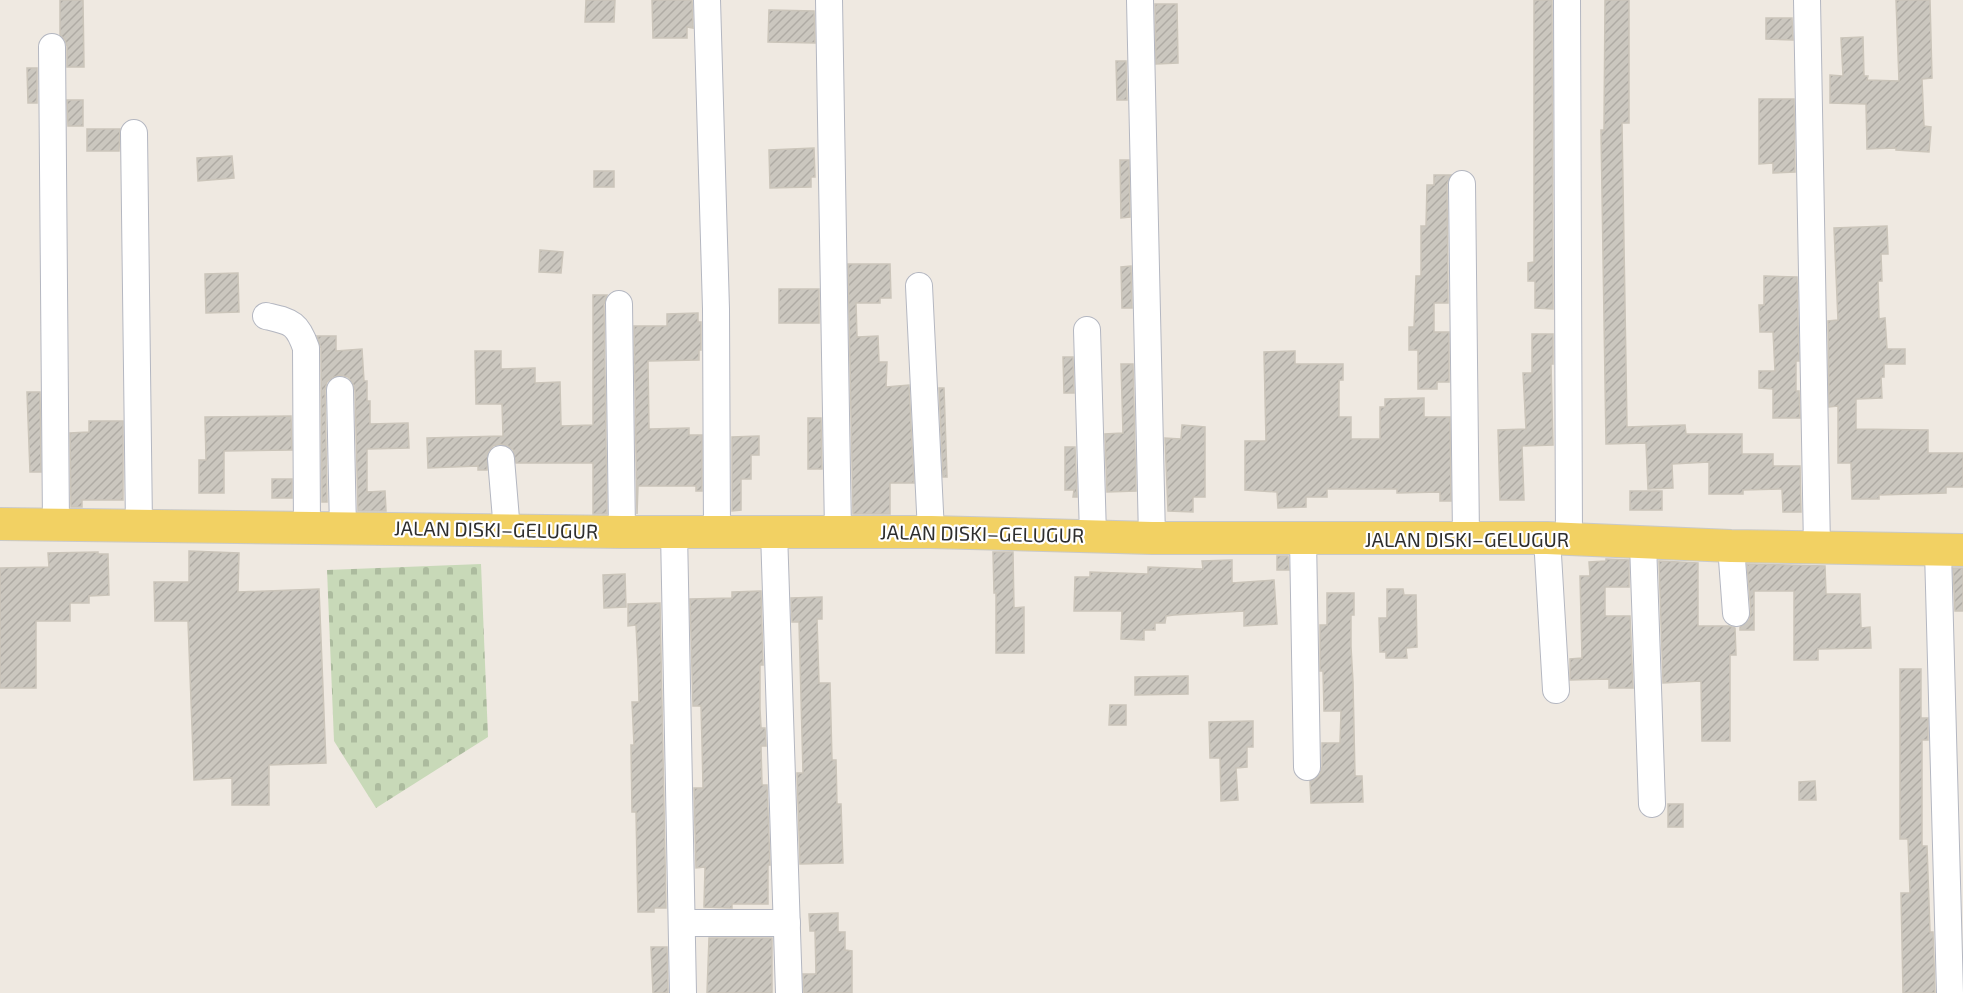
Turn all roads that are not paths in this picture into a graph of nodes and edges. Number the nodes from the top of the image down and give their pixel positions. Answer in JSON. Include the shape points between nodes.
{"nodes":[{"id":1,"x":707,"y":0,"type":"edge"},
{"id":2,"x":829,"y":0,"type":"edge"},
{"id":3,"x":1140,"y":0,"type":"edge"},
{"id":4,"x":1567,"y":0,"type":"edge"},
{"id":5,"x":1807,"y":0,"type":"edge"},
{"id":6,"x":52,"y":47,"type":"dead end"},
{"id":7,"x":134,"y":133,"type":"dead end"},
{"id":8,"x":1462,"y":184,"type":"dead end"},
{"id":9,"x":918,"y":286,"type":"dead end"},
{"id":10,"x":619,"y":304,"type":"dead end"},
{"id":11,"x":266,"y":316,"type":"dead end"},
{"id":12,"x":1087,"y":330,"type":"dead end"},
{"id":13,"x":340,"y":390,"type":"dead end"},
{"id":14,"x":501,"y":459,"type":"dead end"},
{"id":15,"x":0,"y":524,"type":"edge"},
{"id":16,"x":56,"y":525,"type":"junction"},
{"id":17,"x":139,"y":527,"type":"junction"},
{"id":18,"x":307,"y":527,"type":"junction"},
{"id":19,"x":343,"y":528,"type":"junction"},
{"id":20,"x":507,"y":531,"type":"junction"},
{"id":21,"x":622,"y":532,"type":"junction"},
{"id":22,"x":674,"y":532,"type":"junction"},
{"id":23,"x":717,"y":532,"type":"junction"},
{"id":24,"x":774,"y":532,"type":"junction"},
{"id":25,"x":838,"y":532,"type":"junction"},
{"id":26,"x":931,"y":532,"type":"junction"},
{"id":27,"x":1093,"y":535,"type":"junction"},
{"id":28,"x":1152,"y":538,"type":"junction"},
{"id":29,"x":1303,"y":538,"type":"junction"},
{"id":30,"x":1466,"y":538,"type":"junction"},
{"id":31,"x":1558,"y":539,"type":"junction"},
{"id":32,"x":1643,"y":543,"type":"junction"},
{"id":33,"x":1731,"y":546,"type":"junction"},
{"id":34,"x":1817,"y":548,"type":"junction"},
{"id":35,"x":1951,"y":550,"type":"edge"},
{"id":36,"x":1736,"y":613,"type":"dead end"},
{"id":37,"x":1556,"y":690,"type":"dead end"},
{"id":38,"x":1307,"y":767,"type":"dead end"},
{"id":39,"x":1652,"y":804,"type":"dead end"},
{"id":40,"x":1955,"y":828,"type":"edge"},
{"id":41,"x":682,"y":923,"type":"junction"},
{"id":42,"x":787,"y":923,"type":"junction"},
{"id":43,"x":683,"y":993,"type":"edge"},
{"id":44,"x":789,"y":993,"type":"edge"},
{"id":45,"x":1950,"y":993,"type":"edge"}],
"edges":[{"from":1,"to":23,"type":"street","via":[[716,309]]},
{"from":2,"to":25,"type":"street"},
{"from":3,"to":28,"type":"street"},
{"from":4,"to":31,"type":"street"},
{"from":5,"to":34,"type":"street"},
{"from":6,"to":16,"type":"street"},
{"from":7,"to":17,"type":"street"},
{"from":8,"to":30,"type":"street"},
{"from":9,"to":26,"type":"street"},
{"from":10,"to":21,"type":"street"},
{"from":11,"to":18,"type":"street","via":[[293,323],[306,348]]},
{"from":12,"to":27,"type":"street"},
{"from":13,"to":19,"type":"street"},
{"from":14,"to":20,"type":"street"},
{"from":15,"to":16,"type":"main road","name":"JALAN DISKI–GELUGUR"},
{"from":16,"to":17,"type":"main road","name":"JALAN DISKI–GELUGUR"},
{"from":17,"to":18,"type":"main road","name":"JALAN DISKI–GELUGUR"},
{"from":18,"to":19,"type":"main road","name":"JALAN DISKI–GELUGUR"},
{"from":19,"to":20,"type":"main road","name":"JALAN DISKI–GELUGUR"},
{"from":20,"to":21,"type":"main road","name":"JALAN DISKI–GELUGUR"},
{"from":21,"to":22,"type":"main road","name":"JALAN DISKI–GELUGUR"},
{"from":22,"to":23,"type":"main road","name":"JALAN DISKI–GELUGUR"},
{"from":22,"to":41,"type":"street"},
{"from":23,"to":24,"type":"main road","name":"JALAN DISKI–GELUGUR"},
{"from":24,"to":25,"type":"main road","name":"JALAN DISKI–GELUGUR"},
{"from":24,"to":42,"type":"street"},
{"from":25,"to":26,"type":"main road","name":"JALAN DISKI–GELUGUR"},
{"from":26,"to":27,"type":"main road","name":"JALAN DISKI–GELUGUR"},
{"from":27,"to":28,"type":"main road","name":"JALAN DISKI–GELUGUR"},
{"from":28,"to":29,"type":"main road","name":"JALAN DISKI–GELUGUR"},
{"from":29,"to":30,"type":"main road","name":"JALAN DISKI–GELUGUR"},
{"from":29,"to":38,"type":"street"},
{"from":30,"to":31,"type":"main road","name":"JALAN DISKI–GELUGUR"},
{"from":31,"to":32,"type":"main road","name":"JALAN DISKI–GELUGUR"},
{"from":31,"to":37,"type":"street"},
{"from":32,"to":33,"type":"main road","name":"JALAN DISKI–GELUGUR"},
{"from":32,"to":39,"type":"street"},
{"from":33,"to":34,"type":"main road","name":"JALAN DISKI–GELUGUR"},
{"from":33,"to":36,"type":"street"},
{"from":34,"to":35,"type":"main road","name":"JALAN DISKI–GELUGUR"},
{"from":35,"to":40,"type":"street"},
{"from":40,"to":45,"type":"street"},
{"from":41,"to":42,"type":"street"},
{"from":41,"to":43,"type":"street"},
{"from":42,"to":44,"type":"street"}]}
